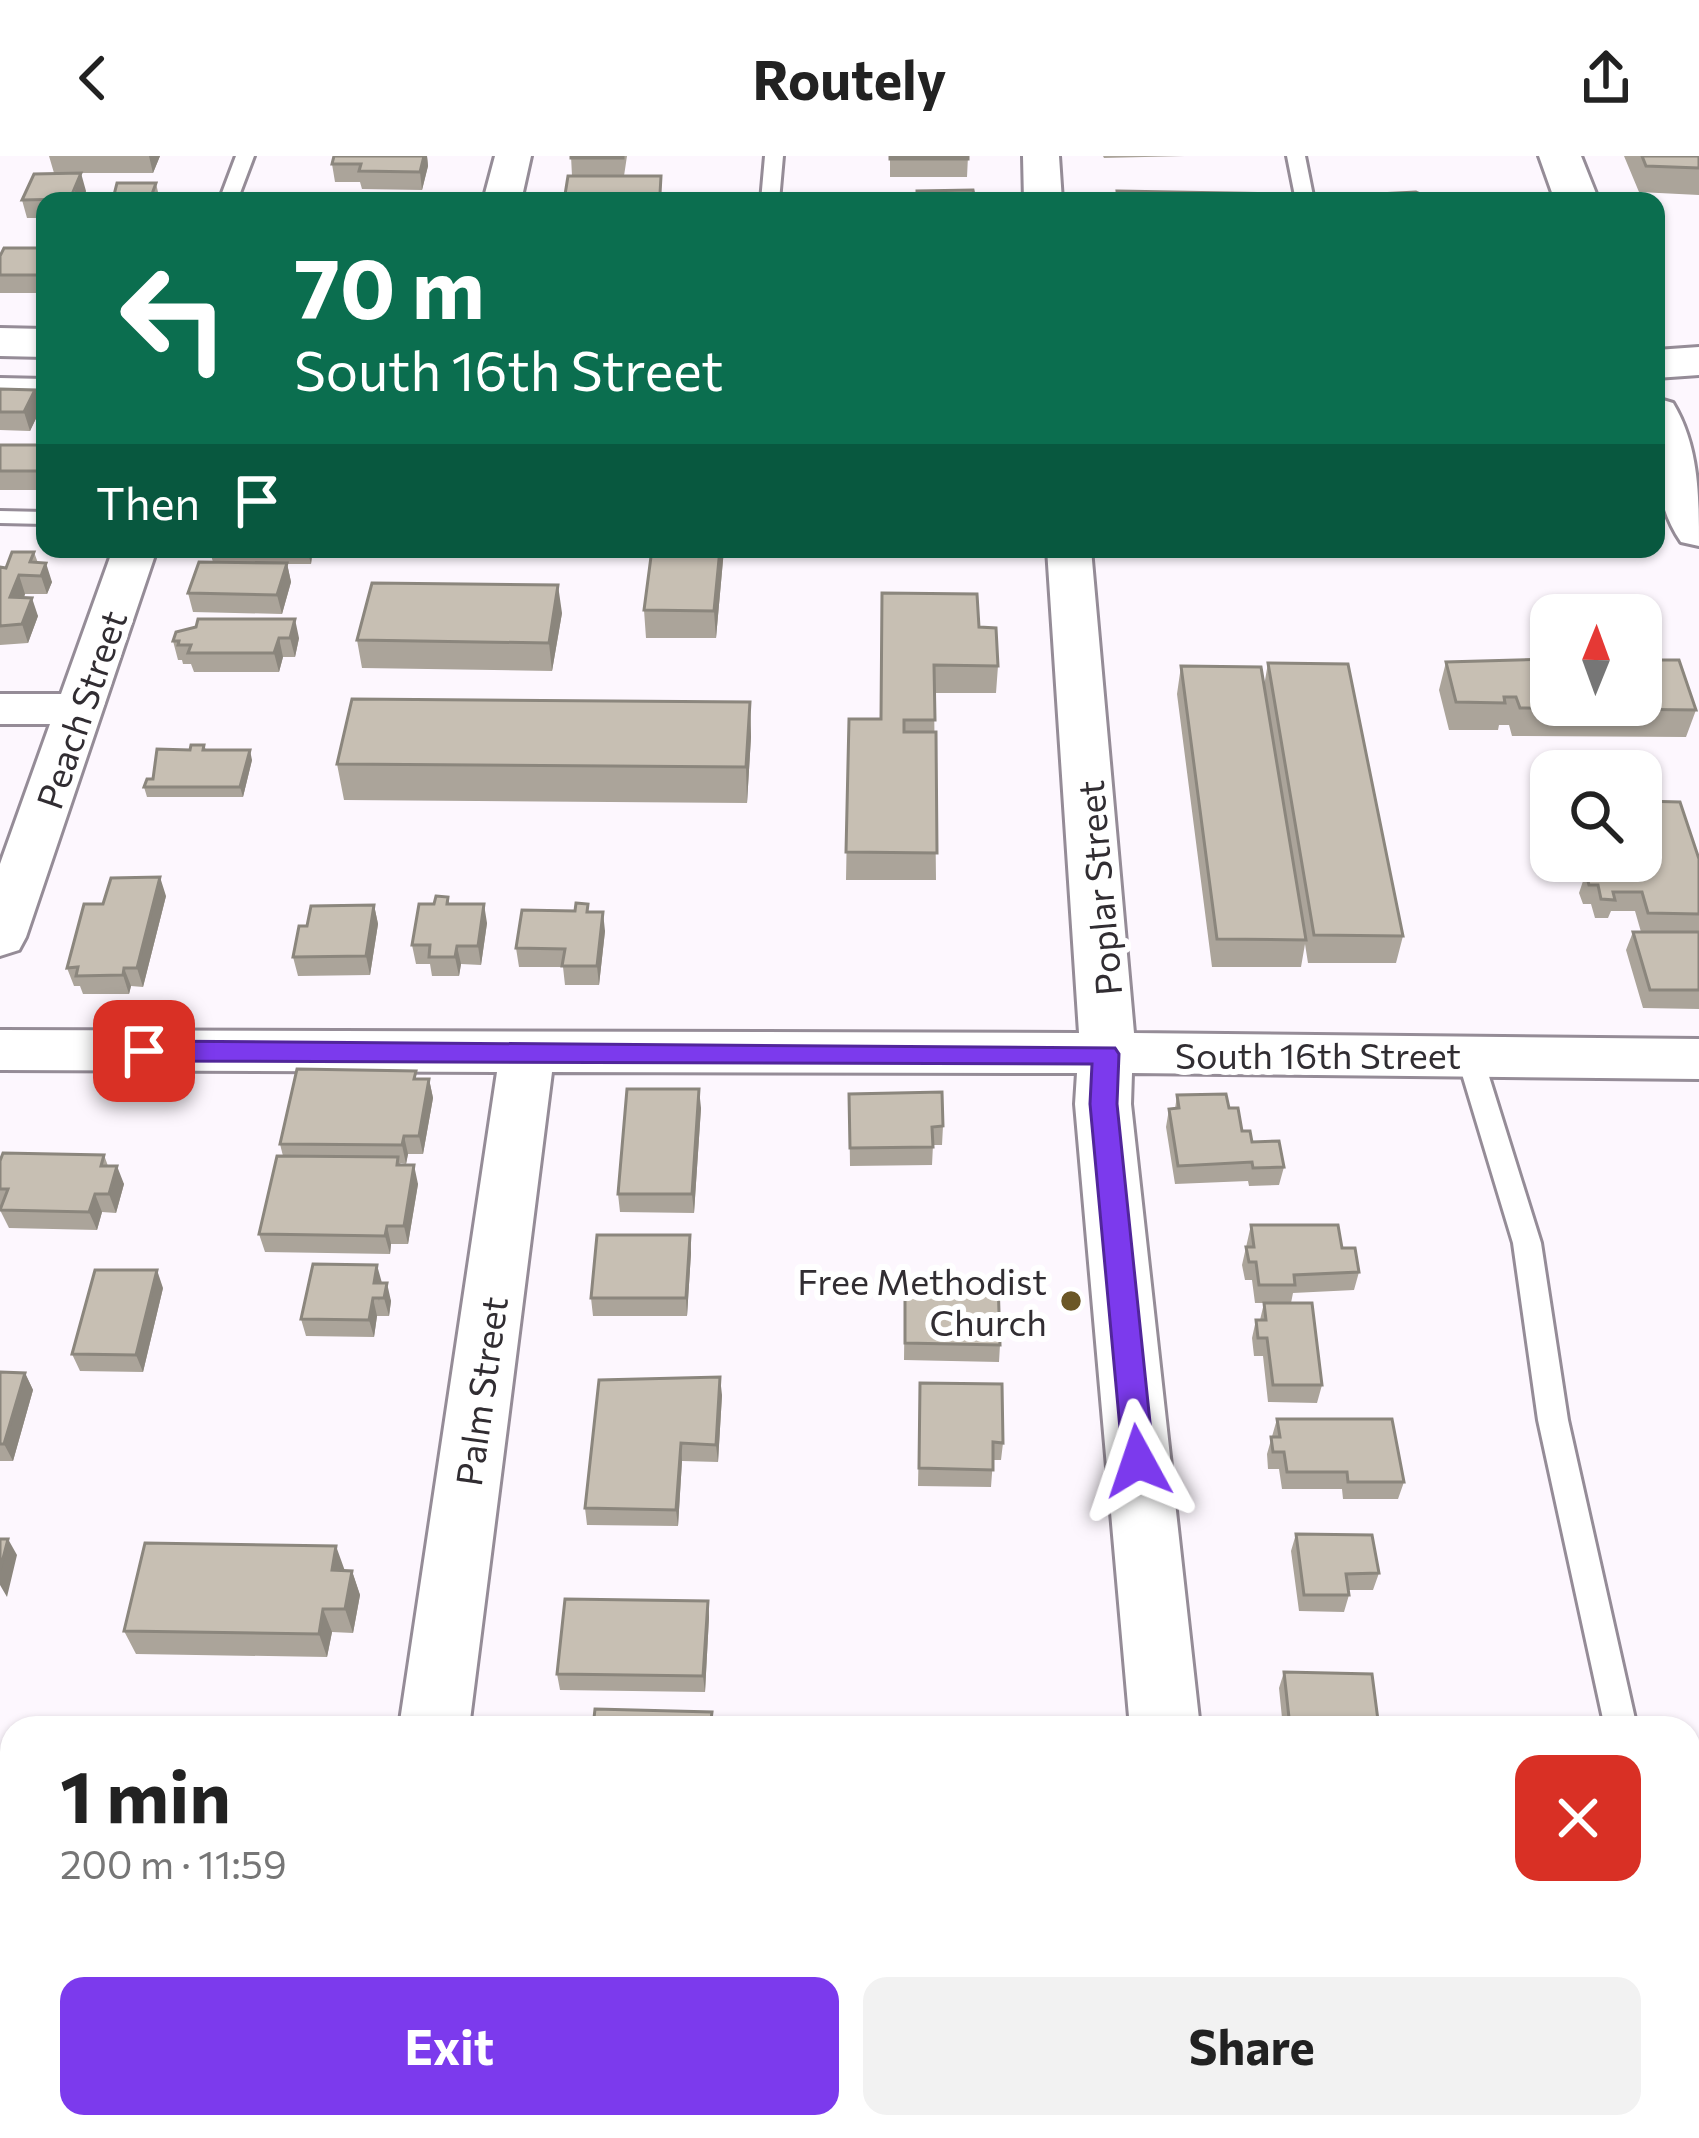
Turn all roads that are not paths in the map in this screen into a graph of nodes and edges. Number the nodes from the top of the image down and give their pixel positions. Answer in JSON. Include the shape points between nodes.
{"nodes":[{"id":1,"x":245,"y":156,"type":"edge"},
{"id":2,"x":513,"y":156,"type":"edge"},
{"id":3,"x":774,"y":156,"type":"edge"},
{"id":4,"x":1041,"y":156,"type":"edge"},
{"id":5,"x":1296,"y":156,"type":"edge"},
{"id":6,"x":1560,"y":156,"type":"edge"},
{"id":7,"x":231,"y":192,"type":"edge"},
{"id":8,"x":504,"y":192,"type":"edge"},
{"id":9,"x":771,"y":192,"type":"edge"},
{"id":10,"x":1043,"y":192,"type":"edge"},
{"id":11,"x":1303,"y":192,"type":"edge"},
{"id":12,"x":1574,"y":192,"type":"edge"},
{"id":13,"x":0,"y":342,"type":"edge"},
{"id":14,"x":36,"y":343,"type":"edge"},
{"id":15,"x":1699,"y":362,"type":"edge"},
{"id":16,"x":1665,"y":364,"type":"edge"},
{"id":17,"x":0,"y":385,"type":"edge"},
{"id":18,"x":36,"y":385,"type":"edge"},
{"id":19,"x":1665,"y":442,"type":"edge"},
{"id":20,"x":0,"y":517,"type":"edge"},
{"id":21,"x":36,"y":518,"type":"edge"},
{"id":22,"x":1689,"y":520,"type":"edge"},
{"id":23,"x":132,"y":558,"type":"edge"},
{"id":24,"x":1070,"y":558,"type":"edge"},
{"id":25,"x":0,"y":709,"type":"edge"},
{"id":26,"x":80,"y":709,"type":"junction"},
{"id":27,"x":1,"y":931,"type":"edge"},
{"id":28,"x":0,"y":1050,"type":"edge"},
{"id":29,"x":527,"y":1053,"type":"junction"},
{"id":30,"x":1106,"y":1054,"type":"junction"},
{"id":31,"x":1469,"y":1054,"type":"junction"},
{"id":32,"x":1699,"y":1059,"type":"edge"},
{"id":33,"x":436,"y":1716,"type":"edge"},
{"id":34,"x":1165,"y":1716,"type":"edge"},
{"id":35,"x":1619,"y":1716,"type":"edge"}],
"edges":[{"from":1,"to":7,"type":"lane"},
{"from":2,"to":8,"type":"street"},
{"from":3,"to":9,"type":"lane"},
{"from":4,"to":10,"type":"street"},
{"from":5,"to":11,"type":"lane"},
{"from":6,"to":12,"type":"street"},
{"from":13,"to":14,"type":"street"},
{"from":15,"to":16,"type":"street"},
{"from":17,"to":18,"type":"lane"},
{"from":19,"to":22,"type":"street"},
{"from":20,"to":21,"type":"lane"},
{"from":23,"to":26,"type":"street","name":"Peach Street"},
{"from":24,"to":30,"type":"street","name":"Poplar Street"},
{"from":25,"to":26,"type":"street"},
{"from":26,"to":27,"type":"street","name":"Peach Street"},
{"from":28,"to":29,"type":"street","name":"South 16th Street"},
{"from":29,"to":30,"type":"street","name":"South 16th Street"},
{"from":29,"to":33,"type":"street","name":"Palm Street"},
{"from":30,"to":31,"type":"street","name":"South 16th Street"},
{"from":30,"to":34,"type":"street","name":"Poplar Street","via":[[1103,1104]]},
{"from":31,"to":32,"type":"street","name":"South 16th Street"},
{"from":31,"to":35,"type":"lane","via":[[1527,1244],[1553,1420]]}]}
